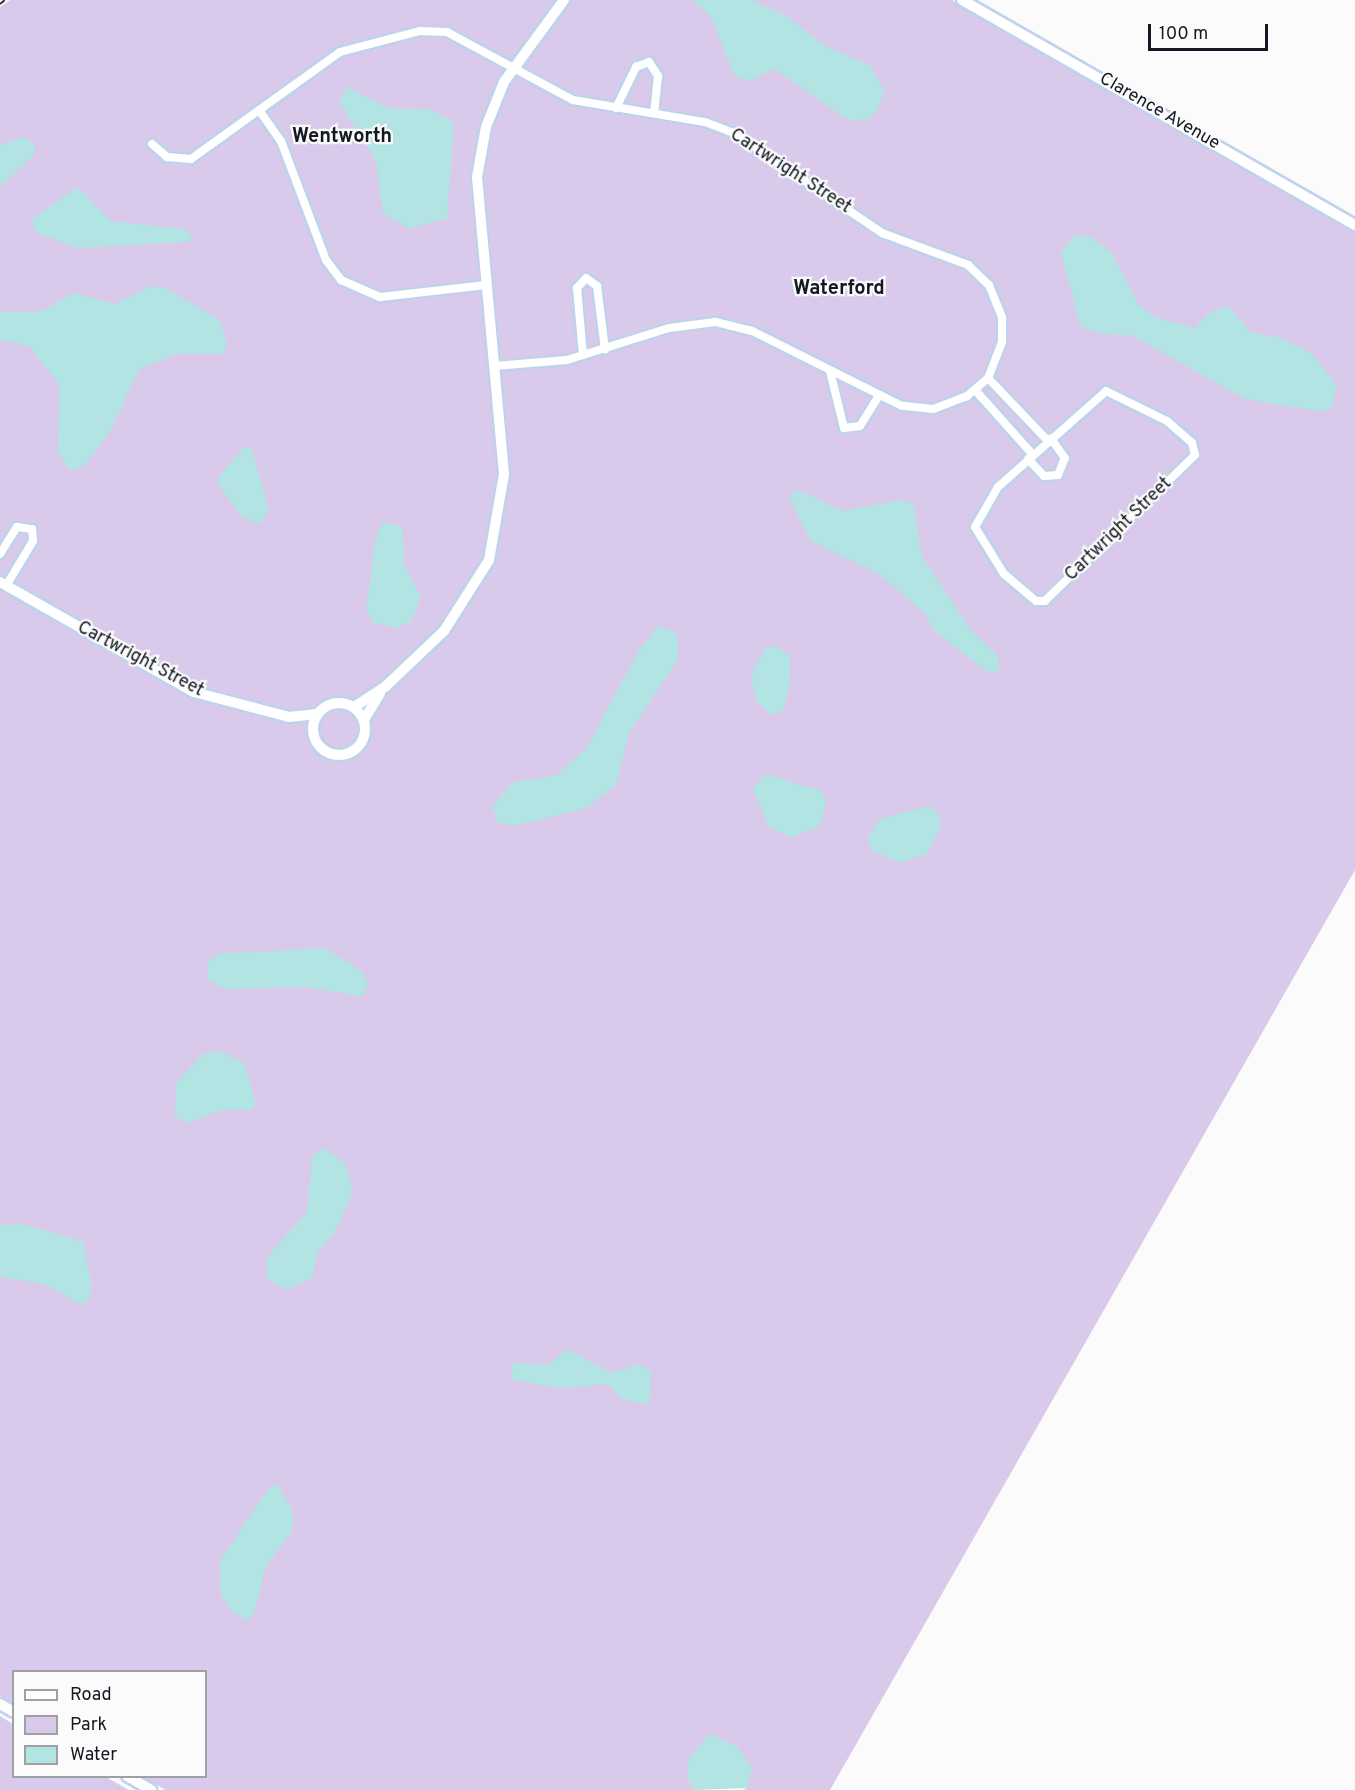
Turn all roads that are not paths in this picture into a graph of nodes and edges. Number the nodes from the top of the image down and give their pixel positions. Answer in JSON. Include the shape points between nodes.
{"nodes":[{"id":1,"x":564,"y":0,"type":"edge"},
{"id":2,"x":962,"y":0,"type":"edge"},
{"id":3,"x":513,"y":67,"type":"junction"},
{"id":4,"x":616,"y":108,"type":"junction"},
{"id":5,"x":259,"y":110,"type":"junction"},
{"id":6,"x":654,"y":113,"type":"junction"},
{"id":7,"x":152,"y":144,"type":"dead end"},
{"id":8,"x":1355,"y":225,"type":"edge"},
{"id":9,"x":486,"y":285,"type":"junction"},
{"id":10,"x":605,"y":349,"type":"junction"},
{"id":11,"x":583,"y":355,"type":"junction"},
{"id":12,"x":494,"y":366,"type":"junction"},
{"id":13,"x":830,"y":370,"type":"junction"},
{"id":14,"x":988,"y":378,"type":"junction"},
{"id":15,"x":976,"y":391,"type":"junction"},
{"id":16,"x":879,"y":395,"type":"junction"},
{"id":17,"x":1049,"y":440,"type":"junction"},
{"id":18,"x":1031,"y":457,"type":"junction"},
{"id":19,"x":0,"y":554,"type":"edge"},
{"id":20,"x":3,"y":584,"type":"edge"},
{"id":21,"x":386,"y":686,"type":"junction"},
{"id":22,"x":354,"y":707,"type":"junction"},
{"id":23,"x":317,"y":714,"type":"junction"},
{"id":24,"x":290,"y":717,"type":"junction"},
{"id":25,"x":364,"y":720,"type":"junction"},
{"id":26,"x":313,"y":730,"type":"junction"},
{"id":27,"x":130,"y":1778,"type":"edge"},
{"id":28,"x":151,"y":1790,"type":"edge"}],
"edges":[{"from":1,"to":3,"type":"street"},
{"from":2,"to":8,"type":"street","name":"Clarence Avenue"},
{"from":3,"to":4,"type":"street","name":"Cartwright Street","via":[[573,100]]},
{"from":3,"to":5,"type":"street","name":"Cartwright Street","via":[[447,32],[420,31],[340,52]]},
{"from":3,"to":9,"type":"street","via":[[486,127],[477,177]]},
{"from":4,"to":6,"type":"street","name":"Cartwright Street"},
{"from":4,"to":6,"type":"street","via":[[636,67],[649,62],[658,76]]},
{"from":5,"to":7,"type":"street","name":"Cartwright Street","via":[[191,159],[167,157]]},
{"from":5,"to":9,"type":"street","via":[[281,141],[326,260],[341,280],[380,297]]},
{"from":6,"to":14,"type":"street","name":"Cartwright Street","via":[[734,133],[882,233],[976,270],[994,294],[1002,318],[1002,342]]},
{"from":9,"to":12,"type":"street"},
{"from":10,"to":11,"type":"street","name":"Cartwright Street"},
{"from":10,"to":11,"type":"street","via":[[597,286],[586,278],[577,288]]},
{"from":10,"to":13,"type":"street","name":"Cartwright Street","via":[[669,328],[715,322],[752,331]]},
{"from":11,"to":12,"type":"street","name":"Cartwright Street"},
{"from":12,"to":21,"type":"street","via":[[503,502],[489,560],[459,613]]},
{"from":13,"to":16,"type":"street","name":"Cartwright Street"},
{"from":13,"to":16,"type":"street","via":[[844,428],[860,426]]},
{"from":14,"to":15,"type":"street","name":"Cartwright Street"},
{"from":14,"to":17,"type":"street"},
{"from":15,"to":16,"type":"street","name":"Cartwright Street","via":[[933,409],[902,406]]},
{"from":15,"to":18,"type":"street"},
{"from":17,"to":18,"type":"street","name":"Cartwright Street"},
{"from":17,"to":18,"type":"street","via":[[1065,458],[1058,475],[1044,476]]},
{"from":17,"to":18,"type":"street","name":"Cartwright Street","via":[[1100,395],[1114,391],[1167,421],[1192,443],[1195,455],[1045,601],[1028,596],[1004,574],[974,532],[998,487]]},
{"from":19,"to":20,"type":"street","via":[[17,527],[32,529],[33,541]]},
{"from":20,"to":24,"type":"street","name":"Cartwright Street","via":[[194,692]]},
{"from":21,"to":22,"type":"street"},
{"from":21,"to":25,"type":"street"},
{"from":22,"to":23,"type":"street","via":[[334,703]]},
{"from":22,"to":25,"type":"street"},
{"from":23,"to":24,"type":"street","name":"Cartwright Street"},
{"from":23,"to":26,"type":"street"},
{"from":24,"to":26,"type":"street","name":"Cartwright Street"},
{"from":25,"to":26,"type":"street","via":[[362,742],[344,755],[322,750]]},
{"from":27,"to":28,"type":"street"}]}
